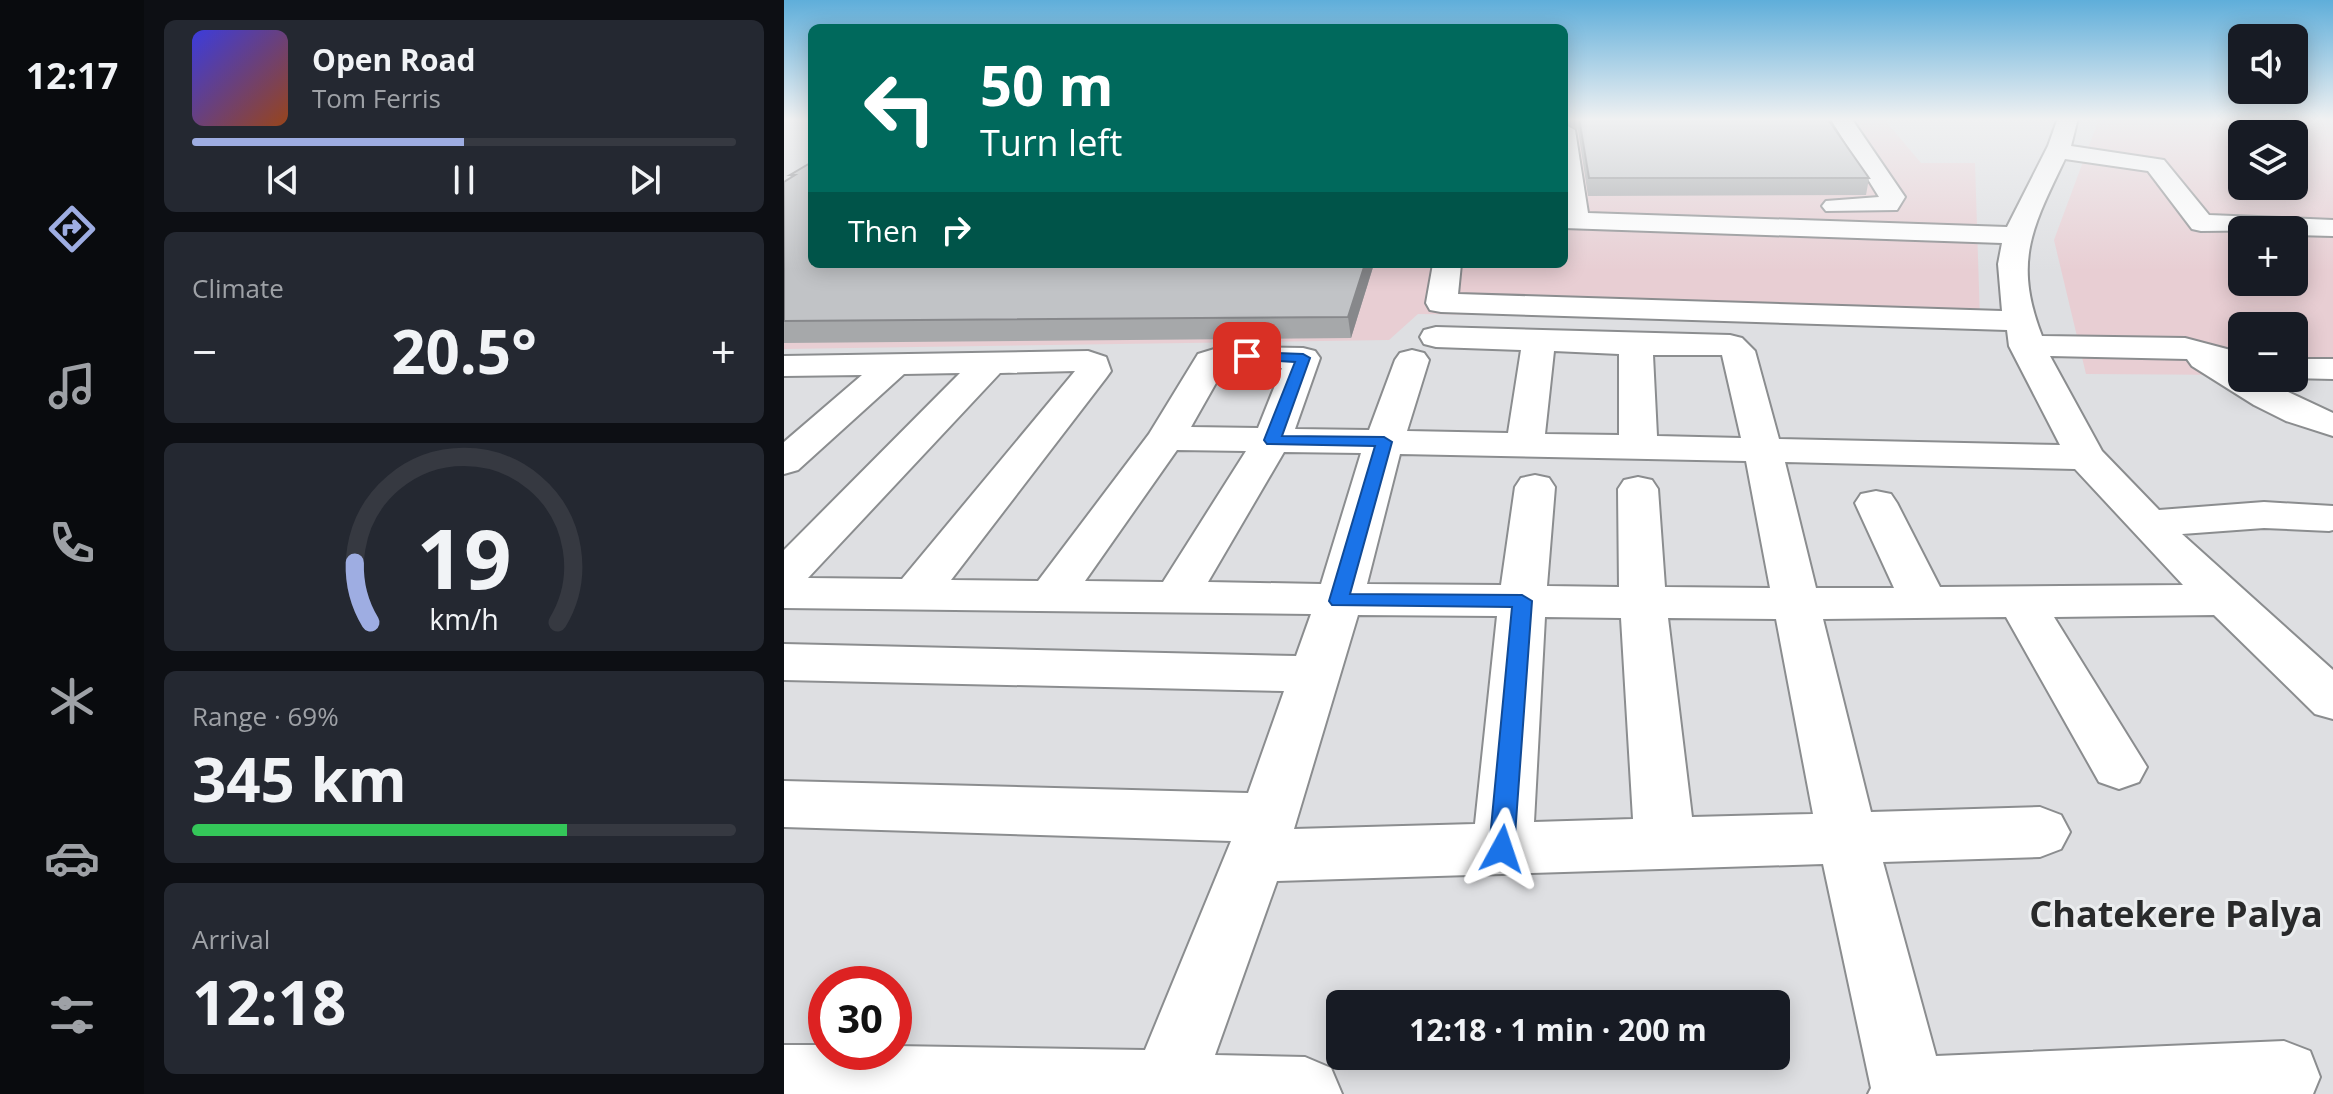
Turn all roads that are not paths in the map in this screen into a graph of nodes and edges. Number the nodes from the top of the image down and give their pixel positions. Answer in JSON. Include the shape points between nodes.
{"nodes":[{"id":1,"x":1874,"y":169,"type":"edge"},
{"id":2,"x":2044,"y":169,"type":"edge"},
{"id":3,"x":2159,"y":169,"type":"edge"},
{"id":4,"x":1568,"y":190,"type":"edge"},
{"id":5,"x":1892,"y":202,"type":"junction"},
{"id":6,"x":1602,"y":205,"type":"edge"},
{"id":7,"x":1570,"y":220,"type":"edge"},
{"id":8,"x":2333,"y":228,"type":"edge"},
{"id":9,"x":1911,"y":231,"type":"junction"},
{"id":10,"x":2017,"y":235,"type":"junction"},
{"id":11,"x":1446,"y":268,"type":"edge"},
{"id":12,"x":2024,"y":334,"type":"junction"},
{"id":13,"x":1539,"y":339,"type":"junction"},
{"id":14,"x":1636,"y":347,"type":"junction"},
{"id":15,"x":2185,"y":348,"type":"junction"},
{"id":16,"x":2228,"y":359,"type":"edge"},
{"id":17,"x":990,"y":363,"type":"junction"},
{"id":18,"x":894,"y":365,"type":"junction"},
{"id":19,"x":789,"y":369,"type":"edge"},
{"id":20,"x":2308,"y":369,"type":"edge"},
{"id":21,"x":2333,"y":369,"type":"edge"},
{"id":22,"x":2333,"y":425,"type":"edge"},
{"id":23,"x":1166,"y":438,"type":"junction"},
{"id":24,"x":1272,"y":440,"type":"junction"},
{"id":25,"x":1384,"y":442,"type":"junction"},
{"id":26,"x":1763,"y":451,"type":"junction"},
{"id":27,"x":2086,"y":457,"type":"junction"},
{"id":28,"x":784,"y":462,"type":"edge"},
{"id":29,"x":1530,"y":466,"type":"junction"},
{"id":30,"x":1638,"y":468,"type":"junction"},
{"id":31,"x":1876,"y":503,"type":"dead end"},
{"id":32,"x":2329,"y":518,"type":"dead end"},
{"id":33,"x":2148,"y":524,"type":"junction"},
{"id":34,"x":784,"y":576,"type":"edge"},
{"id":35,"x":784,"y":593,"type":"edge"},
{"id":36,"x":915,"y":594,"type":"junction"},
{"id":37,"x":1050,"y":597,"type":"junction"},
{"id":38,"x":1176,"y":598,"type":"junction"},
{"id":39,"x":2223,"y":600,"type":"junction"},
{"id":40,"x":1339,"y":601,"type":"junction"},
{"id":41,"x":1522,"y":601,"type":"junction"},
{"id":42,"x":1643,"y":602,"type":"junction"},
{"id":43,"x":2021,"y":602,"type":"junction"},
{"id":44,"x":1924,"y":603,"type":"junction"},
{"id":45,"x":1796,"y":604,"type":"junction"},
{"id":46,"x":784,"y":662,"type":"edge"},
{"id":47,"x":1314,"y":674,"type":"junction"},
{"id":48,"x":2333,"y":700,"type":"edge"},
{"id":49,"x":2119,"y":767,"type":"dead end"},
{"id":50,"x":784,"y":804,"type":"edge"},
{"id":51,"x":2040,"y":832,"type":"dead end"},
{"id":52,"x":1262,"y":837,"type":"junction"},
{"id":53,"x":1847,"y":838,"type":"junction"},
{"id":54,"x":1665,"y":844,"type":"junction"},
{"id":55,"x":1502,"y":849,"type":"junction"},
{"id":56,"x":2284,"y":1077,"type":"dead end"},
{"id":57,"x":784,"y":1081,"type":"edge"},
{"id":58,"x":1166,"y":1091,"type":"edge"},
{"id":59,"x":1305,"y":1094,"type":"edge"},
{"id":60,"x":1908,"y":1094,"type":"edge"}],
"edges":[{"from":1,"to":5,"type":"street"},
{"from":2,"to":10,"type":"street"},
{"from":3,"to":8,"type":"street","via":[[2201,223]]},
{"from":4,"to":7,"type":"street"},
{"from":5,"to":6,"type":"street"},
{"from":5,"to":9,"type":"street"},
{"from":7,"to":9,"type":"street"},
{"from":9,"to":10,"type":"street"},
{"from":10,"to":12,"type":"street","via":[[2011,276]]},
{"from":11,"to":12,"type":"street","via":[[1441,303]]},
{"from":12,"to":15,"type":"street"},
{"from":12,"to":27,"type":"street"},
{"from":13,"to":14,"type":"street"},
{"from":13,"to":25,"type":"street","via":[[1424,349]]},
{"from":13,"to":29,"type":"street"},
{"from":14,"to":26,"type":"street","via":[[1735,347]]},
{"from":14,"to":30,"type":"street"},
{"from":15,"to":16,"type":"street"},
{"from":15,"to":22,"type":"street","via":[[2272,402]]},
{"from":17,"to":18,"type":"street"},
{"from":17,"to":34,"type":"street"},
{"from":17,"to":36,"type":"street","via":[[1088,361],[1094,371]]},
{"from":18,"to":19,"type":"street"},
{"from":18,"to":28,"type":"street"},
{"from":20,"to":21,"type":"street"},
{"from":23,"to":24,"type":"street"},
{"from":23,"to":24,"type":"street","via":[[1214,358],[1303,358]]},
{"from":23,"to":37,"type":"street"},
{"from":24,"to":25,"type":"street"},
{"from":24,"to":38,"type":"street"},
{"from":25,"to":29,"type":"street"},
{"from":25,"to":40,"type":"street"},
{"from":26,"to":27,"type":"street"},
{"from":26,"to":30,"type":"street"},
{"from":26,"to":45,"type":"street"},
{"from":27,"to":33,"type":"street"},
{"from":29,"to":30,"type":"street"},
{"from":29,"to":41,"type":"street"},
{"from":30,"to":42,"type":"street"},
{"from":31,"to":44,"type":"street"},
{"from":32,"to":33,"type":"street","via":[[2264,515]]},
{"from":33,"to":39,"type":"street"},
{"from":35,"to":36,"type":"street"},
{"from":36,"to":37,"type":"street"},
{"from":37,"to":38,"type":"street"},
{"from":38,"to":40,"type":"street"},
{"from":39,"to":43,"type":"street"},
{"from":39,"to":48,"type":"street"},
{"from":40,"to":41,"type":"street"},
{"from":40,"to":47,"type":"street"},
{"from":41,"to":42,"type":"street"},
{"from":41,"to":55,"type":"street"},
{"from":42,"to":45,"type":"street"},
{"from":42,"to":54,"type":"street"},
{"from":43,"to":44,"type":"street"},
{"from":43,"to":49,"type":"street"},
{"from":44,"to":45,"type":"street"},
{"from":45,"to":53,"type":"street"},
{"from":46,"to":47,"type":"street"},
{"from":47,"to":52,"type":"street"},
{"from":50,"to":52,"type":"street"},
{"from":51,"to":53,"type":"street"},
{"from":52,"to":55,"type":"street"},
{"from":52,"to":58,"type":"street"},
{"from":53,"to":54,"type":"street"},
{"from":53,"to":60,"type":"street"},
{"from":54,"to":55,"type":"street"},
{"from":56,"to":60,"type":"street"},
{"from":57,"to":58,"type":"street"},
{"from":58,"to":59,"type":"street"}]}
